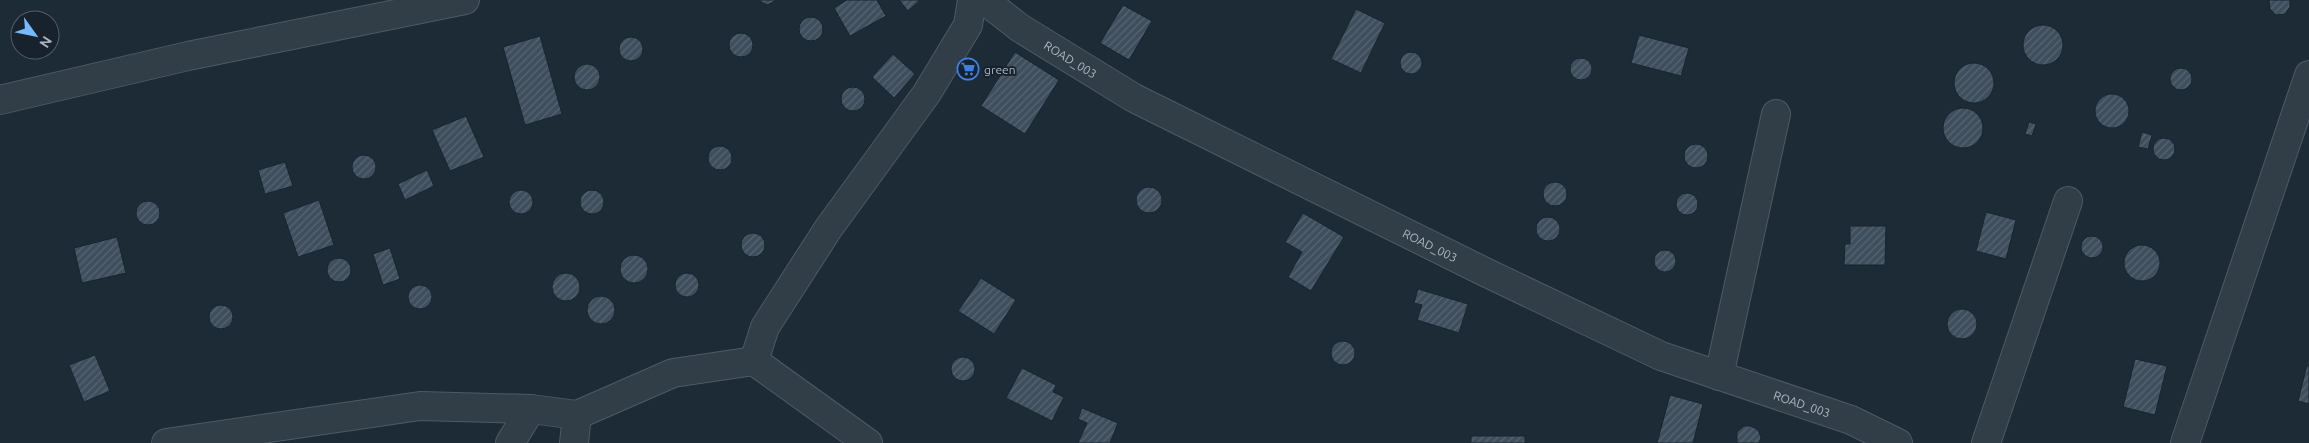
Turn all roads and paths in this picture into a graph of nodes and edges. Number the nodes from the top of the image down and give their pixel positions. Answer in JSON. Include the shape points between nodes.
{"nodes":[{"id":1,"x":465,"y":0,"type":"edge"},
{"id":2,"x":972,"y":0,"type":"edge"},
{"id":3,"x":984,"y":0,"type":"edge"},
{"id":4,"x":2309,"y":75,"type":"edge"},
{"id":5,"x":0,"y":100,"type":"edge"},
{"id":6,"x":1776,"y":114,"type":"dead end"},
{"id":7,"x":2068,"y":201,"type":"dead end"},
{"id":8,"x":754,"y":361,"type":"junction"},
{"id":9,"x":1719,"y":376,"type":"junction"},
{"id":10,"x":531,"y":410,"type":"junction"},
{"id":11,"x":577,"y":415,"type":"junction"},
{"id":12,"x":1857,"y":434,"type":"edge"},
{"id":13,"x":166,"y":443,"type":"edge"},
{"id":14,"x":510,"y":443,"type":"edge"},
{"id":15,"x":574,"y":443,"type":"edge"},
{"id":16,"x":868,"y":443,"type":"edge"},
{"id":17,"x":1898,"y":443,"type":"edge"},
{"id":18,"x":1986,"y":443,"type":"edge"},
{"id":19,"x":2185,"y":443,"type":"edge"}],
"edges":[{"from":1,"to":5,"type":"street","via":[[188,56]]},
{"from":2,"to":8,"type":"street","via":[[968,25],[926,93],[828,229],[765,327]]},
{"from":3,"to":9,"type":"street","name":"ROAD_003","via":[[1020,28],[1134,98],[1662,356]]},
{"from":4,"to":19,"type":"street"},
{"from":6,"to":9,"type":"street"},
{"from":7,"to":18,"type":"street"},
{"from":8,"to":11,"type":"street","via":[[673,373]]},
{"from":8,"to":16,"type":"street"},
{"from":9,"to":12,"type":"street","name":"ROAD_003"},
{"from":10,"to":11,"type":"street"},
{"from":10,"to":13,"type":"street","via":[[420,406]]},
{"from":10,"to":14,"type":"street"},
{"from":11,"to":15,"type":"street"},
{"from":12,"to":17,"type":"street","name":"ROAD_003"}]}
